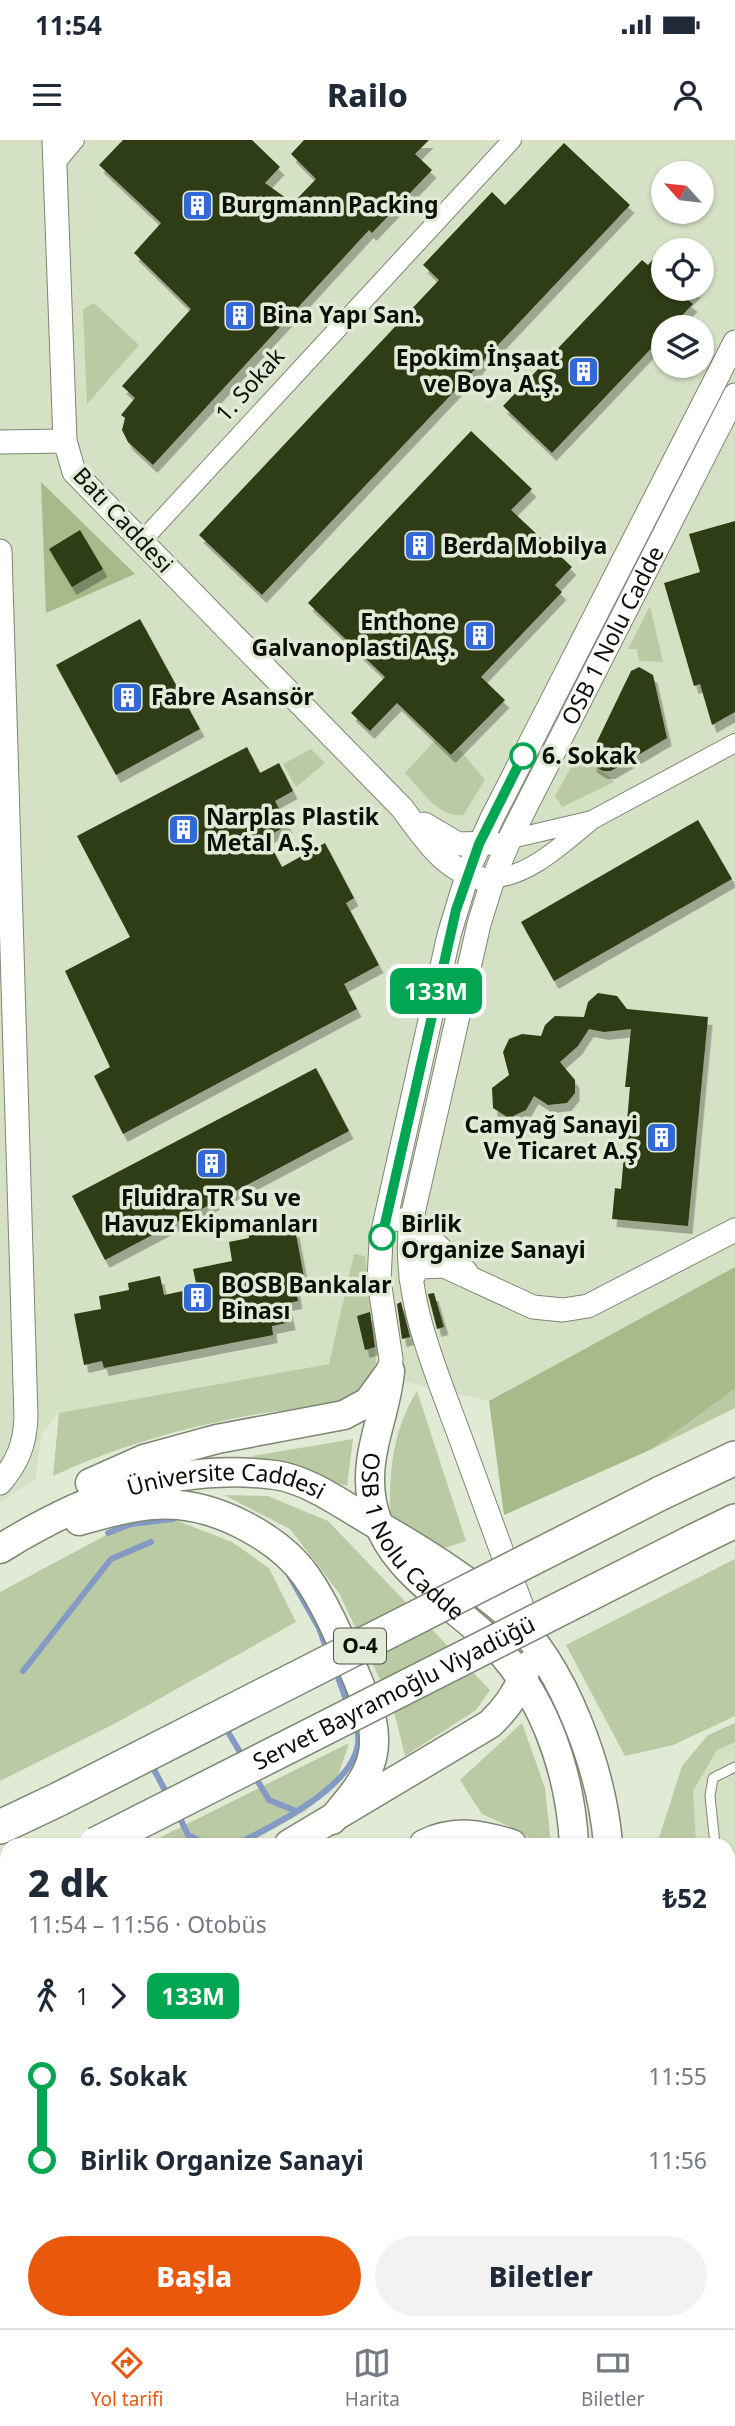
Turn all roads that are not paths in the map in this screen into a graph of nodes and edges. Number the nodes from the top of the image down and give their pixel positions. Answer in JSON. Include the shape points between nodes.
{"nodes":[{"id":1,"x":54,"y":140,"type":"edge"},
{"id":2,"x":75,"y":140,"type":"edge"},
{"id":3,"x":512,"y":140,"type":"edge"},
{"id":4,"x":55,"y":164,"type":"junction"},
{"id":5,"x":735,"y":342,"type":"edge"},
{"id":6,"x":735,"y":395,"type":"edge"},
{"id":7,"x":65,"y":441,"type":"junction"},
{"id":8,"x":0,"y":442,"type":"edge"},
{"id":9,"x":141,"y":542,"type":"junction"},
{"id":10,"x":0,"y":551,"type":"edge"},
{"id":11,"x":735,"y":743,"type":"edge"},
{"id":12,"x":401,"y":808,"type":"junction"},
{"id":13,"x":592,"y":820,"type":"junction"},
{"id":14,"x":494,"y":842,"type":"junction"},
{"id":15,"x":480,"y":877,"type":"junction"},
{"id":16,"x":411,"y":1223,"type":"junction"},
{"id":17,"x":384,"y":1228,"type":"junction"},
{"id":18,"x":735,"y":1230,"type":"edge"},
{"id":19,"x":471,"y":1276,"type":"junction"},
{"id":20,"x":411,"y":1278,"type":"junction"},
{"id":21,"x":390,"y":1371,"type":"junction"},
{"id":22,"x":735,"y":1458,"type":"edge"},
{"id":23,"x":0,"y":1483,"type":"edge"},
{"id":24,"x":735,"y":1521,"type":"edge"},
{"id":25,"x":379,"y":1526,"type":"junction"},
{"id":26,"x":8,"y":1544,"type":"edge"},
{"id":27,"x":535,"y":1644,"type":"junction"},
{"id":28,"x":522,"y":1682,"type":"junction"},
{"id":29,"x":735,"y":1767,"type":"edge"},
{"id":30,"x":332,"y":1820,"type":"junction"},
{"id":31,"x":0,"y":1827,"type":"edge"},
{"id":32,"x":108,"y":1838,"type":"edge"},
{"id":33,"x":300,"y":1838,"type":"edge"},
{"id":34,"x":437,"y":1838,"type":"edge"},
{"id":35,"x":491,"y":1838,"type":"edge"},
{"id":36,"x":573,"y":1838,"type":"edge"},
{"id":37,"x":607,"y":1838,"type":"edge"},
{"id":38,"x":714,"y":1838,"type":"edge"}],
"edges":[{"from":1,"to":4,"type":"street","name":"Batı Caddesi"},
{"from":2,"to":4,"type":"street"},
{"from":3,"to":9,"type":"street","name":"1. Sokak"},
{"from":4,"to":7,"type":"street","name":"Batı Caddesi"},
{"from":5,"to":14,"type":"street","name":"OSB 1 Nolu Cadde"},
{"from":6,"to":14,"type":"street","name":"OSB 1 Nolu Cadde"},
{"from":7,"to":8,"type":"street"},
{"from":7,"to":9,"type":"street","name":"Batı Caddesi","via":[[79,481]]},
{"from":9,"to":12,"type":"street","name":"Batı Caddesi"},
{"from":10,"to":23,"type":"street","via":[[26,1417],[25,1439],[15,1465]]},
{"from":11,"to":13,"type":"street"},
{"from":12,"to":14,"type":"street","name":"Batı Caddesi","via":[[451,842]]},
{"from":12,"to":15,"type":"street","name":"Batı Caddesi","via":[[443,858]]},
{"from":13,"to":14,"type":"street"},
{"from":13,"to":15,"type":"street","via":[[527,868]]},
{"from":14,"to":15,"type":"street","name":"OSB 1 Nolu Cadde"},
{"from":15,"to":16,"type":"street","name":"OSB 1 Nolu Cadde","via":[[479,924]]},
{"from":15,"to":17,"type":"street","name":"OSB 1 Nolu Cadde","via":[[449,935]]},
{"from":16,"to":17,"type":"street","via":[[398,1220]]},
{"from":16,"to":19,"type":"street"},
{"from":16,"to":20,"type":"street","name":"OSB 1 Nolu Cadde"},
{"from":17,"to":21,"type":"street","name":"OSB 1 Nolu Cadde","via":[[378,1261]]},
{"from":18,"to":19,"type":"street","via":[[576,1310],[533,1307]]},
{"from":19,"to":20,"type":"street","via":[[434,1264],[420,1267]]},
{"from":20,"to":27,"type":"street","name":"OSB 1 Nolu Cadde","via":[[430,1353]]},
{"from":21,"to":25,"type":"main road","name":"OSB 1 Nolu Cadde","via":[[388,1397],[372,1444],[372,1502]]},
{"from":21,"to":26,"type":"main road","via":[[368,1402],[344,1415],[217,1439],[145,1459],[89,1483]]},
{"from":22,"to":31,"type":"highway","number":"O-4","bridge":true},
{"from":24,"to":32,"type":"highway","name":"Servet Bayramoğlu Viyadüğü","number":"O-4","bridge":true},
{"from":25,"to":26,"type":"main road","name":"Üniversite Caddesi","via":[[318,1491],[278,1476],[204,1473],[108,1493]]},
{"from":25,"to":27,"type":"main road","name":"Üniversite Caddesi","via":[[473,1586],[511,1616]]},
{"from":25,"to":28,"type":"main road","name":"OSB 1 Nolu Cadde","via":[[414,1577],[485,1635]]},
{"from":26,"to":30,"type":"main road","via":[[113,1512],[179,1505],[238,1524],[284,1554],[306,1575],[337,1631],[368,1705],[375,1735],[372,1760],[360,1785]]},
{"from":27,"to":28,"type":"main road"},
{"from":27,"to":37,"type":"main road","name":"Üniversite Caddesi","via":[[576,1720],[597,1785]]},
{"from":28,"to":30,"type":"main road","via":[[490,1724]]},
{"from":28,"to":36,"type":"main road","name":"OSB 1 Nolu Cadde","via":[[544,1719],[563,1769]]},
{"from":29,"to":38,"type":"lane","via":[[713,1778]]},
{"from":30,"to":33,"type":"main road"},
{"from":34,"to":35,"type":"main road"}]}
